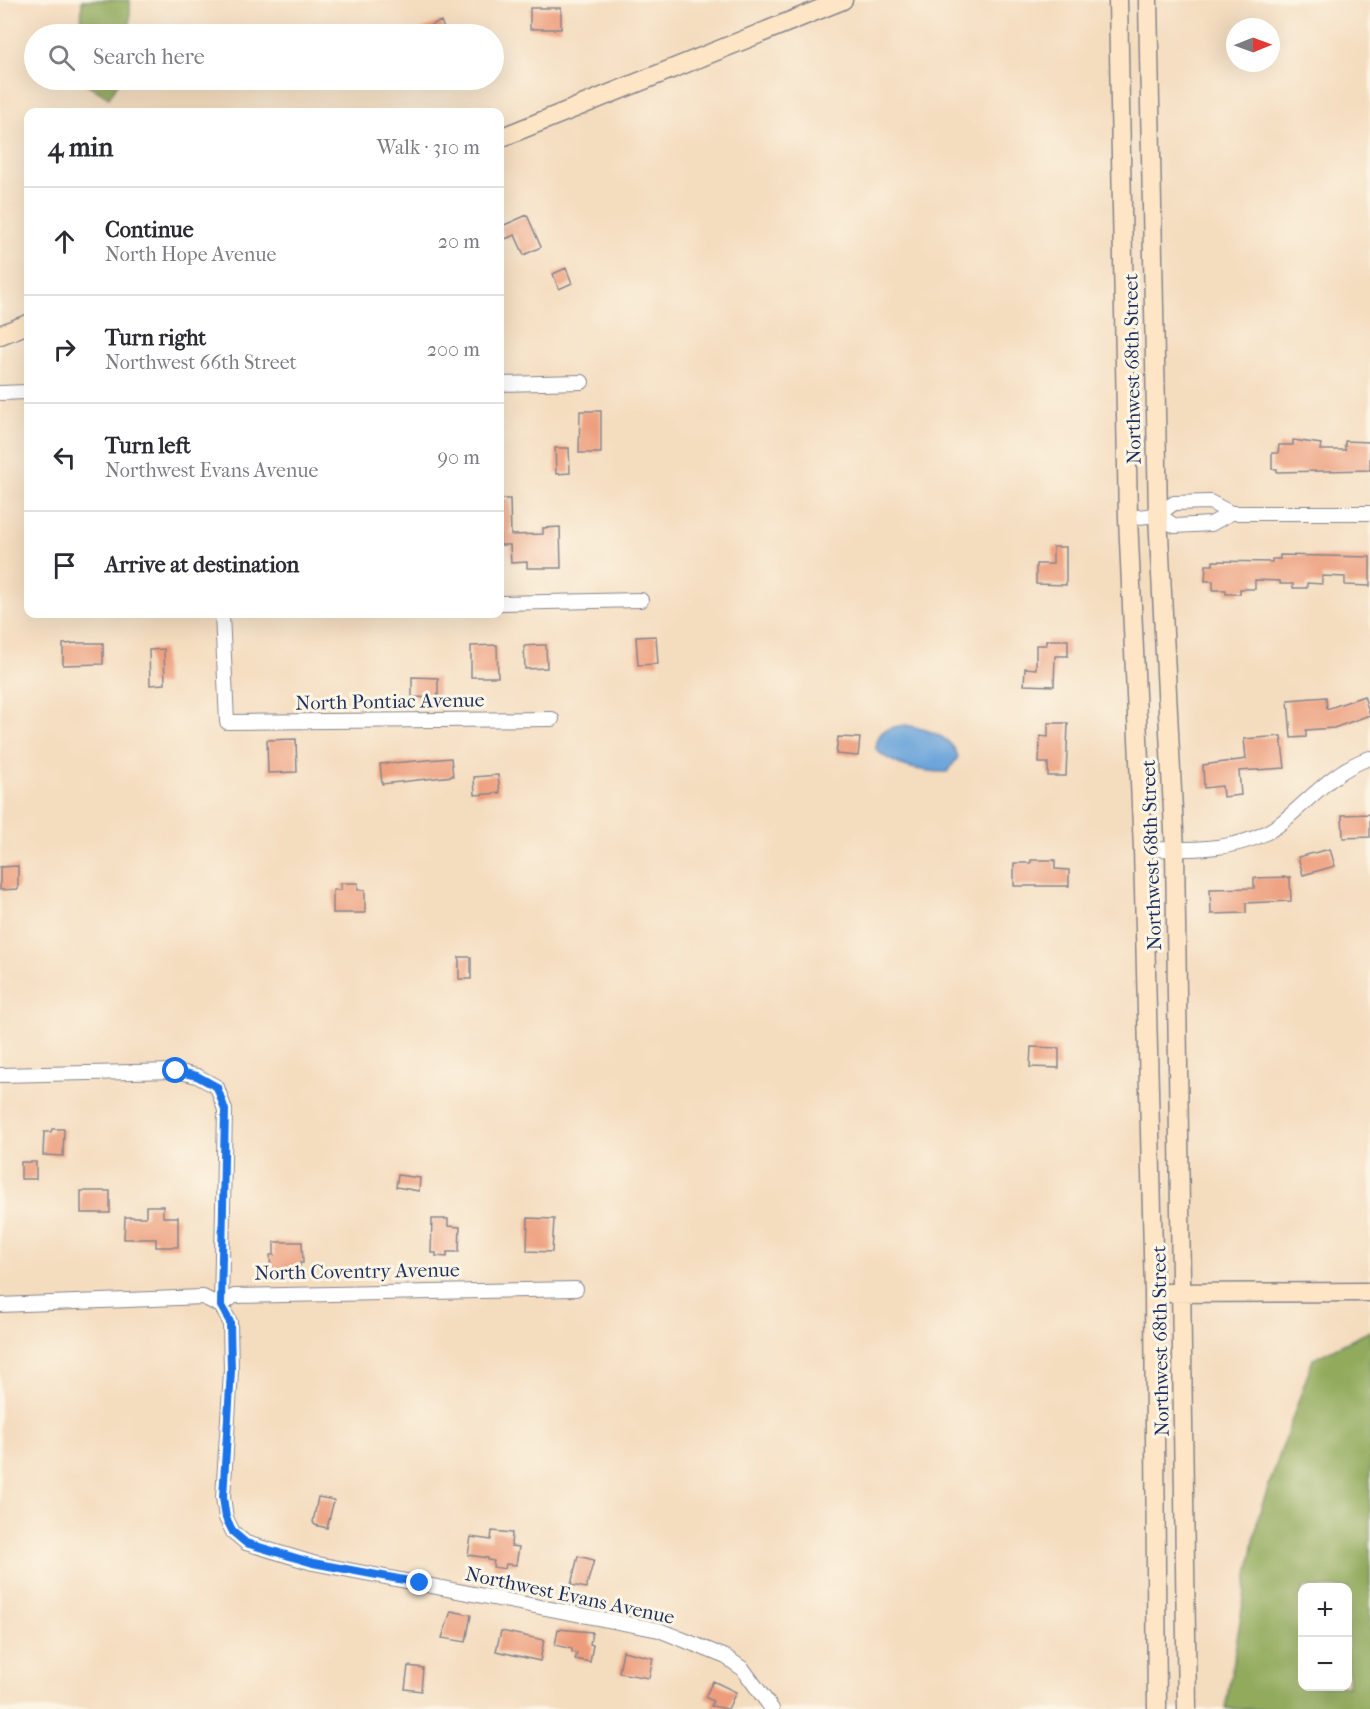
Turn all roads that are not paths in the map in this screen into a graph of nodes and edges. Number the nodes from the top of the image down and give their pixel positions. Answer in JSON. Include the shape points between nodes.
{"nodes":[{"id":1,"x":843,"y":0,"type":"edge"},
{"id":2,"x":1118,"y":0,"type":"edge"},
{"id":3,"x":1148,"y":0,"type":"edge"},
{"id":4,"x":1119,"y":110,"type":"junction"},
{"id":5,"x":1149,"y":111,"type":"junction"},
{"id":6,"x":504,"y":136,"type":"edge"},
{"id":7,"x":24,"y":326,"type":"edge"},
{"id":8,"x":0,"y":335,"type":"edge"},
{"id":9,"x":582,"y":382,"type":"dead end"},
{"id":10,"x":504,"y":384,"type":"edge"},
{"id":11,"x":24,"y":392,"type":"edge"},
{"id":12,"x":0,"y":393,"type":"edge"},
{"id":13,"x":1231,"y":513,"type":"junction"},
{"id":14,"x":1370,"y":513,"type":"edge"},
{"id":15,"x":1158,"y":515,"type":"junction"},
{"id":16,"x":1128,"y":518,"type":"junction"},
{"id":17,"x":641,"y":600,"type":"dead end"},
{"id":18,"x":504,"y":603,"type":"edge"},
{"id":19,"x":222,"y":618,"type":"edge"},
{"id":20,"x":552,"y":719,"type":"dead end"},
{"id":21,"x":1370,"y":758,"type":"edge"},
{"id":22,"x":1143,"y":849,"type":"junction"},
{"id":23,"x":1175,"y":850,"type":"junction"},
{"id":24,"x":0,"y":1075,"type":"edge"},
{"id":25,"x":576,"y":1289,"type":"dead end"},
{"id":26,"x":1370,"y":1292,"type":"edge"},
{"id":27,"x":1154,"y":1293,"type":"junction"},
{"id":28,"x":1183,"y":1293,"type":"junction"},
{"id":29,"x":0,"y":1305,"type":"edge"},
{"id":30,"x":221,"y":1306,"type":"junction"},
{"id":31,"x":772,"y":1709,"type":"edge"},
{"id":32,"x":1157,"y":1709,"type":"edge"},
{"id":33,"x":1188,"y":1709,"type":"edge"}],
"edges":[{"from":1,"to":6,"type":"main road"},
{"from":2,"to":4,"type":"main road","name":"Northwest 68th Street"},
{"from":3,"to":5,"type":"main road","name":"Northwest 68th Street"},
{"from":4,"to":5,"type":"main road"},
{"from":4,"to":16,"type":"main road","name":"Northwest 68th Street"},
{"from":5,"to":15,"type":"main road","name":"Northwest 68th Street"},
{"from":7,"to":8,"type":"main road"},
{"from":9,"to":10,"type":"street"},
{"from":11,"to":12,"type":"street"},
{"from":13,"to":14,"type":"street"},
{"from":13,"to":15,"type":"street","via":[[1211,524],[1174,525]]},
{"from":13,"to":15,"type":"street","via":[[1210,502],[1174,503]]},
{"from":15,"to":16,"type":"street"},
{"from":15,"to":23,"type":"main road","name":"Northwest 68th Street"},
{"from":16,"to":22,"type":"main road","name":"Northwest 68th Street"},
{"from":17,"to":18,"type":"street"},
{"from":19,"to":20,"type":"street","name":"North Pontiac Avenue","via":[[227,722]]},
{"from":21,"to":23,"type":"street","via":[[1339,771],[1279,825],[1255,838],[1219,847]]},
{"from":22,"to":23,"type":"street"},
{"from":22,"to":27,"type":"main road","name":"Northwest 68th Street"},
{"from":23,"to":28,"type":"main road","name":"Northwest 68th Street"},
{"from":24,"to":30,"type":"street","via":[[176,1071],[217,1087],[225,1110]]},
{"from":25,"to":30,"type":"street","name":"North Coventry Avenue","via":[[234,1296]]},
{"from":26,"to":28,"type":"main road"},
{"from":27,"to":28,"type":"main road"},
{"from":27,"to":32,"type":"main road","name":"Northwest 68th Street"},
{"from":28,"to":33,"type":"main road","name":"Northwest 68th Street"},
{"from":29,"to":30,"type":"street","via":[[203,1297]]},
{"from":30,"to":31,"type":"street","name":"Northwest Evans Avenue","via":[[230,1322],[231,1371],[223,1497],[226,1518],[233,1532],[246,1543],[313,1563],[659,1630],[726,1657],[743,1670]]}]}
